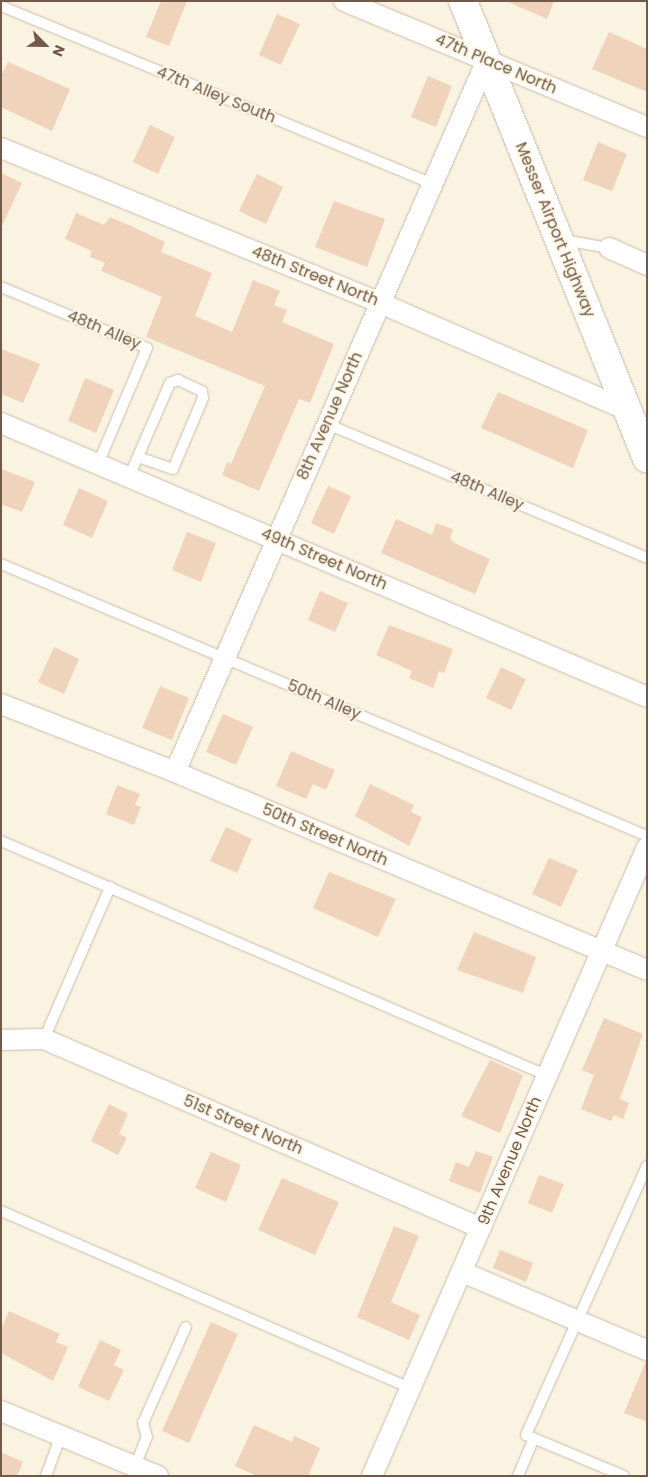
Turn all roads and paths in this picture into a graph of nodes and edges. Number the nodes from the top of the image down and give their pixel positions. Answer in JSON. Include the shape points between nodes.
{"nodes":[{"id":1,"x":344,"y":1,"type":"edge"},
{"id":2,"x":463,"y":1,"type":"edge"},
{"id":3,"x":1,"y":6,"type":"edge"},
{"id":4,"x":487,"y":60,"type":"junction"},
{"id":5,"x":647,"y":127,"type":"edge"},
{"id":6,"x":1,"y":148,"type":"edge"},
{"id":7,"x":431,"y":184,"type":"junction"},
{"id":8,"x":559,"y":239,"type":"junction"},
{"id":9,"x":609,"y":248,"type":"joint"},
{"id":10,"x":647,"y":265,"type":"edge"},
{"id":11,"x":1,"y":287,"type":"edge"},
{"id":12,"x":380,"y":303,"type":"junction"},
{"id":13,"x":628,"y":410,"type":"junction"},
{"id":14,"x":1,"y":423,"type":"edge"},
{"id":15,"x":327,"y":424,"type":"junction"},
{"id":16,"x":138,"y":457,"type":"junction"},
{"id":17,"x":647,"y":458,"type":"edge"},
{"id":18,"x":98,"y":464,"type":"junction"},
{"id":19,"x":129,"y":477,"type":"junction"},
{"id":20,"x":277,"y":538,"type":"junction"},
{"id":21,"x":647,"y":558,"type":"edge"},
{"id":22,"x":1,"y":564,"type":"edge"},
{"id":23,"x":224,"y":658,"type":"junction"},
{"id":24,"x":647,"y":697,"type":"edge"},
{"id":25,"x":1,"y":704,"type":"edge"},
{"id":26,"x":175,"y":772,"type":"junction"},
{"id":27,"x":647,"y":836,"type":"edge"},
{"id":28,"x":1,"y":841,"type":"edge"},
{"id":29,"x":647,"y":847,"type":"edge"},
{"id":30,"x":110,"y":887,"type":"junction"},
{"id":31,"x":599,"y":952,"type":"junction"},
{"id":32,"x":647,"y":970,"type":"edge"},
{"id":33,"x":1,"y":1040,"type":"edge"},
{"id":34,"x":44,"y":1040,"type":"junction"},
{"id":35,"x":546,"y":1075,"type":"junction"},
{"id":36,"x":647,"y":1166,"type":"edge"},
{"id":37,"x":1,"y":1211,"type":"edge"},
{"id":38,"x":481,"y":1228,"type":"junction"},
{"id":39,"x":462,"y":1272,"type":"junction"},
{"id":40,"x":577,"y":1320,"type":"junction"},
{"id":41,"x":186,"y":1327,"type":"dead end"},
{"id":42,"x":647,"y":1350,"type":"edge"},
{"id":43,"x":411,"y":1388,"type":"junction"},
{"id":44,"x":1,"y":1411,"type":"edge"},
{"id":45,"x":61,"y":1435,"type":"junction"},
{"id":46,"x":534,"y":1438,"type":"junction"},
{"id":47,"x":135,"y":1466,"type":"junction"},
{"id":48,"x":46,"y":1476,"type":"edge"},
{"id":49,"x":158,"y":1476,"type":"edge"},
{"id":50,"x":372,"y":1476,"type":"edge"},
{"id":51,"x":518,"y":1476,"type":"edge"},
{"id":52,"x":624,"y":1476,"type":"edge"}],
"edges":[{"from":1,"to":4,"type":"street","name":"47th Place North"},
{"from":2,"to":4,"type":"main road","name":"Messer Airport Highway"},
{"from":3,"to":7,"type":"lane","name":"47th Alley South"},
{"from":4,"to":5,"type":"street","name":"47th Place North"},
{"from":4,"to":7,"type":"street","name":"8th Avenue North"},
{"from":4,"to":8,"type":"main road","name":"Messer Airport Highway"},
{"from":6,"to":12,"type":"street","name":"48th Street North"},
{"from":7,"to":12,"type":"street","name":"8th Avenue North"},
{"from":8,"to":9,"type":"lane"},
{"from":8,"to":13,"type":"main road","name":"Messer Airport Highway"},
{"from":9,"to":10,"type":"street"},
{"from":11,"to":18,"type":"lane","name":"48th Alley","via":[[147,348]]},
{"from":12,"to":13,"type":"street","name":"48th Street North"},
{"from":12,"to":15,"type":"street","name":"8th Avenue North"},
{"from":13,"to":17,"type":"main road","name":"Messer Airport Highway"},
{"from":14,"to":18,"type":"street","name":"49th Street North"},
{"from":15,"to":20,"type":"street","name":"8th Avenue North"},
{"from":15,"to":21,"type":"lane","name":"48th Alley"},
{"from":16,"to":16,"type":"lane","via":[[170,383],[178,380],[202,391],[203,398],[173,468]]},
{"from":16,"to":19,"type":"lane"},
{"from":18,"to":19,"type":"street","name":"49th Street North"},
{"from":19,"to":20,"type":"street","name":"49th Street North"},
{"from":20,"to":23,"type":"street","name":"8th Avenue North"},
{"from":20,"to":24,"type":"street","name":"49th Street North"},
{"from":22,"to":23,"type":"lane","name":"50th Alley"},
{"from":23,"to":26,"type":"street","name":"8th Avenue North"},
{"from":23,"to":27,"type":"lane","name":"50th Alley"},
{"from":25,"to":26,"type":"street","name":"50th Street North"},
{"from":26,"to":31,"type":"street","name":"50th Street North"},
{"from":28,"to":30,"type":"lane"},
{"from":29,"to":31,"type":"street","name":"9th Avenue North"},
{"from":30,"to":34,"type":"lane"},
{"from":30,"to":35,"type":"lane"},
{"from":31,"to":32,"type":"street","name":"50th Street North"},
{"from":31,"to":35,"type":"street","name":"9th Avenue North"},
{"from":33,"to":34,"type":"street","name":"51st Street North"},
{"from":34,"to":38,"type":"street","name":"51st Street North"},
{"from":35,"to":38,"type":"street","name":"9th Avenue North"},
{"from":36,"to":40,"type":"lane"},
{"from":37,"to":43,"type":"lane"},
{"from":38,"to":39,"type":"street","name":"9th Avenue North"},
{"from":39,"to":40,"type":"street"},
{"from":39,"to":43,"type":"street","name":"9th Avenue North"},
{"from":40,"to":42,"type":"street"},
{"from":40,"to":46,"type":"lane","via":[[526,1435]]},
{"from":41,"to":47,"type":"lane","via":[[143,1423],[147,1437]]},
{"from":43,"to":50,"type":"street","name":"9th Avenue North"},
{"from":44,"to":45,"type":"street"},
{"from":45,"to":47,"type":"street"},
{"from":45,"to":48,"type":"lane"},
{"from":46,"to":51,"type":"lane"},
{"from":46,"to":52,"type":"lane"},
{"from":47,"to":49,"type":"street"}]}
